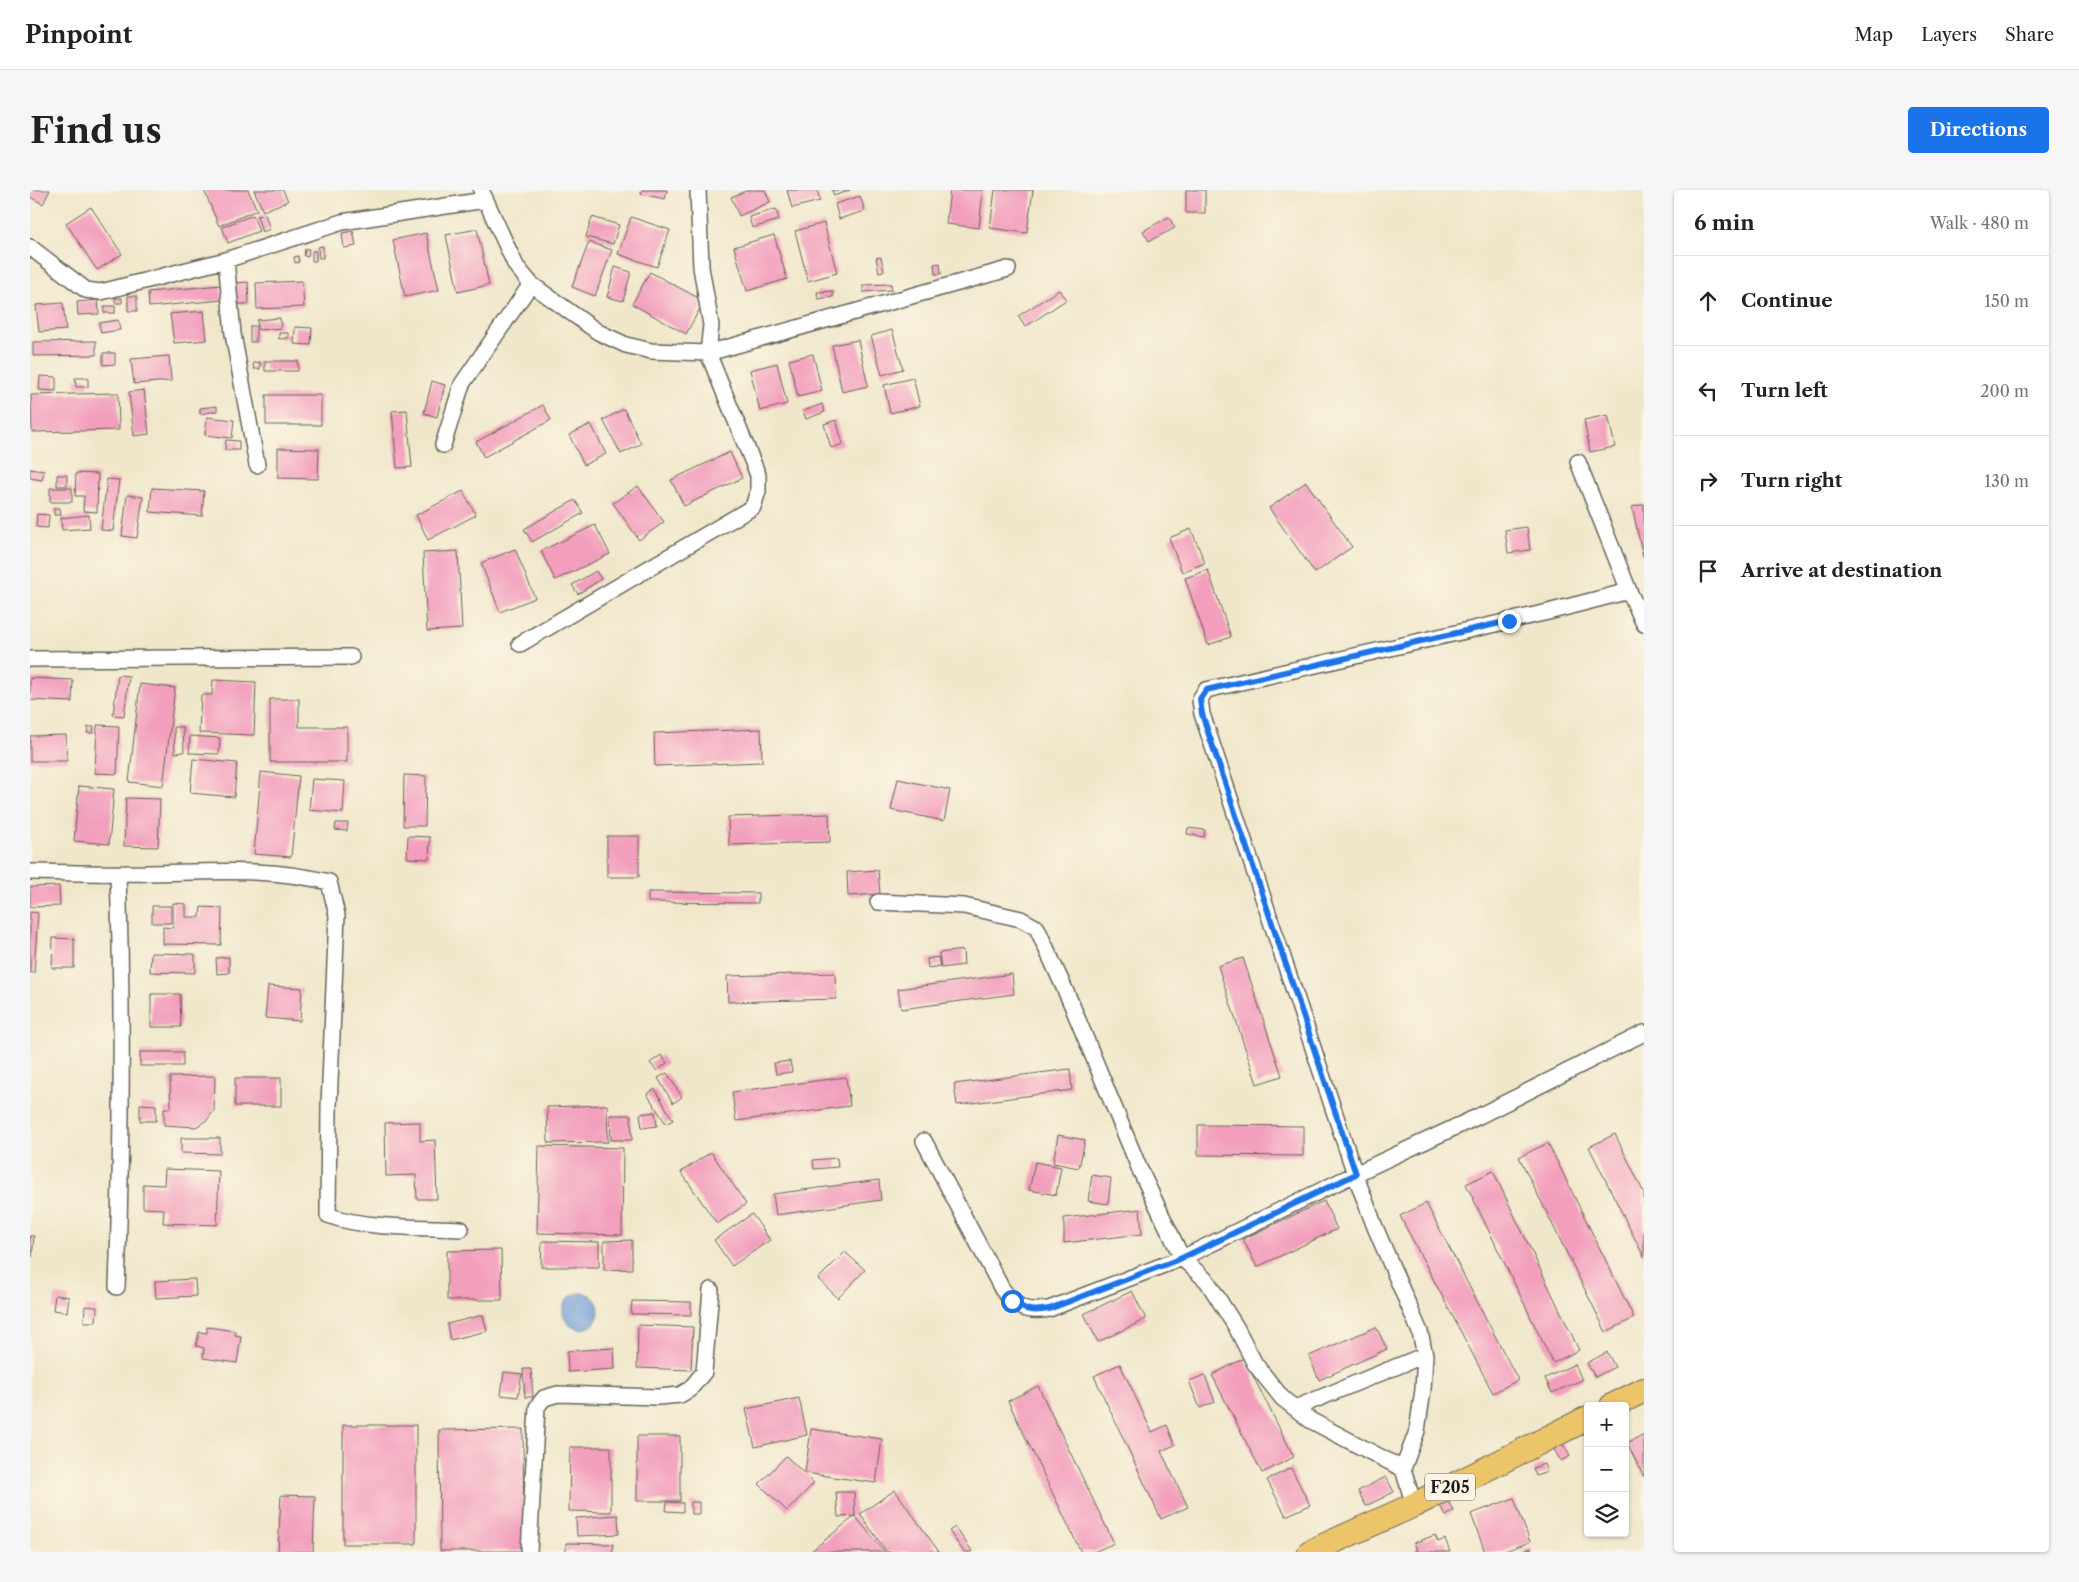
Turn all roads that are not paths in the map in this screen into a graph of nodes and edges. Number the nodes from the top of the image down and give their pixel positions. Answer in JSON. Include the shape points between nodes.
{"nodes":[{"id":1,"x":698,"y":190,"type":"edge"},
{"id":2,"x":483,"y":195,"type":"edge"},
{"id":3,"x":30,"y":247,"type":"edge"},
{"id":4,"x":226,"y":260,"type":"junction"},
{"id":5,"x":1008,"y":269,"type":"dead end"},
{"id":6,"x":531,"y":284,"type":"junction"},
{"id":7,"x":708,"y":353,"type":"junction"},
{"id":8,"x":443,"y":445,"type":"dead end"},
{"id":9,"x":1578,"y":462,"type":"dead end"},
{"id":10,"x":257,"y":465,"type":"dead end"},
{"id":11,"x":1628,"y":591,"type":"junction"},
{"id":12,"x":1644,"y":624,"type":"edge"},
{"id":13,"x":520,"y":644,"type":"dead end"},
{"id":14,"x":351,"y":657,"type":"dead end"},
{"id":15,"x":30,"y":659,"type":"edge"},
{"id":16,"x":30,"y":872,"type":"edge"},
{"id":17,"x":118,"y":874,"type":"junction"},
{"id":18,"x":878,"y":902,"type":"dead end"},
{"id":19,"x":1644,"y":1033,"type":"edge"},
{"id":20,"x":924,"y":1141,"type":"dead end"},
{"id":21,"x":1356,"y":1174,"type":"junction"},
{"id":22,"x":461,"y":1229,"type":"dead end"},
{"id":23,"x":1182,"y":1258,"type":"junction"},
{"id":24,"x":117,"y":1287,"type":"dead end"},
{"id":25,"x":711,"y":1290,"type":"dead end"},
{"id":26,"x":1424,"y":1355,"type":"junction"},
{"id":27,"x":1644,"y":1390,"type":"edge"},
{"id":28,"x":1620,"y":1402,"type":"edge"},
{"id":29,"x":1295,"y":1408,"type":"junction"},
{"id":30,"x":1584,"y":1420,"type":"edge"},
{"id":31,"x":1403,"y":1469,"type":"junction"},
{"id":32,"x":1414,"y":1505,"type":"junction"},
{"id":33,"x":529,"y":1552,"type":"edge"},
{"id":34,"x":1310,"y":1552,"type":"edge"}],
"edges":[{"from":1,"to":7,"type":"street","via":[[701,267],[711,325]]},
{"from":2,"to":4,"type":"street","via":[[342,222]]},
{"from":2,"to":6,"type":"street","via":[[516,266]]},
{"from":3,"to":4,"type":"street","via":[[86,290],[101,292]]},
{"from":4,"to":10,"type":"street","via":[[233,334]]},
{"from":5,"to":7,"type":"street"},
{"from":6,"to":7,"type":"street","via":[[598,332],[626,345],[651,351]]},
{"from":6,"to":8,"type":"street","via":[[462,384]]},
{"from":7,"to":13,"type":"street","via":[[758,475],[753,507]]},
{"from":9,"to":11,"type":"street"},
{"from":11,"to":12,"type":"street"},
{"from":11,"to":21,"type":"street","via":[[1206,690],[1200,699],[1202,714]]},
{"from":14,"to":15,"type":"street"},
{"from":16,"to":17,"type":"street"},
{"from":17,"to":22,"type":"street","via":[[256,871],[329,882],[337,915],[328,1214],[343,1221],[360,1223]]},
{"from":17,"to":24,"type":"street","via":[[122,1023]]},
{"from":18,"to":23,"type":"street","via":[[964,906],[1021,920],[1037,928],[1140,1170]]},
{"from":19,"to":21,"type":"street"},
{"from":20,"to":23,"type":"street","via":[[1002,1288],[1023,1309],[1034,1312],[1049,1309]]},
{"from":21,"to":23,"type":"street"},
{"from":21,"to":26,"type":"street","via":[[1420,1332]]},
{"from":23,"to":29,"type":"street","via":[[1207,1281],[1255,1364],[1282,1398]]},
{"from":25,"to":33,"type":"street","via":[[704,1372],[690,1389],[680,1395],[658,1397],[558,1394],[544,1398],[537,1407]]},
{"from":26,"to":29,"type":"street"},
{"from":26,"to":31,"type":"street","via":[[1417,1431]]},
{"from":27,"to":28,"type":"main road"},
{"from":29,"to":31,"type":"street","via":[[1310,1420]]},
{"from":30,"to":32,"type":"main road","number":"F205"},
{"from":31,"to":32,"type":"street"},
{"from":32,"to":34,"type":"main road","number":"F205"}]}
